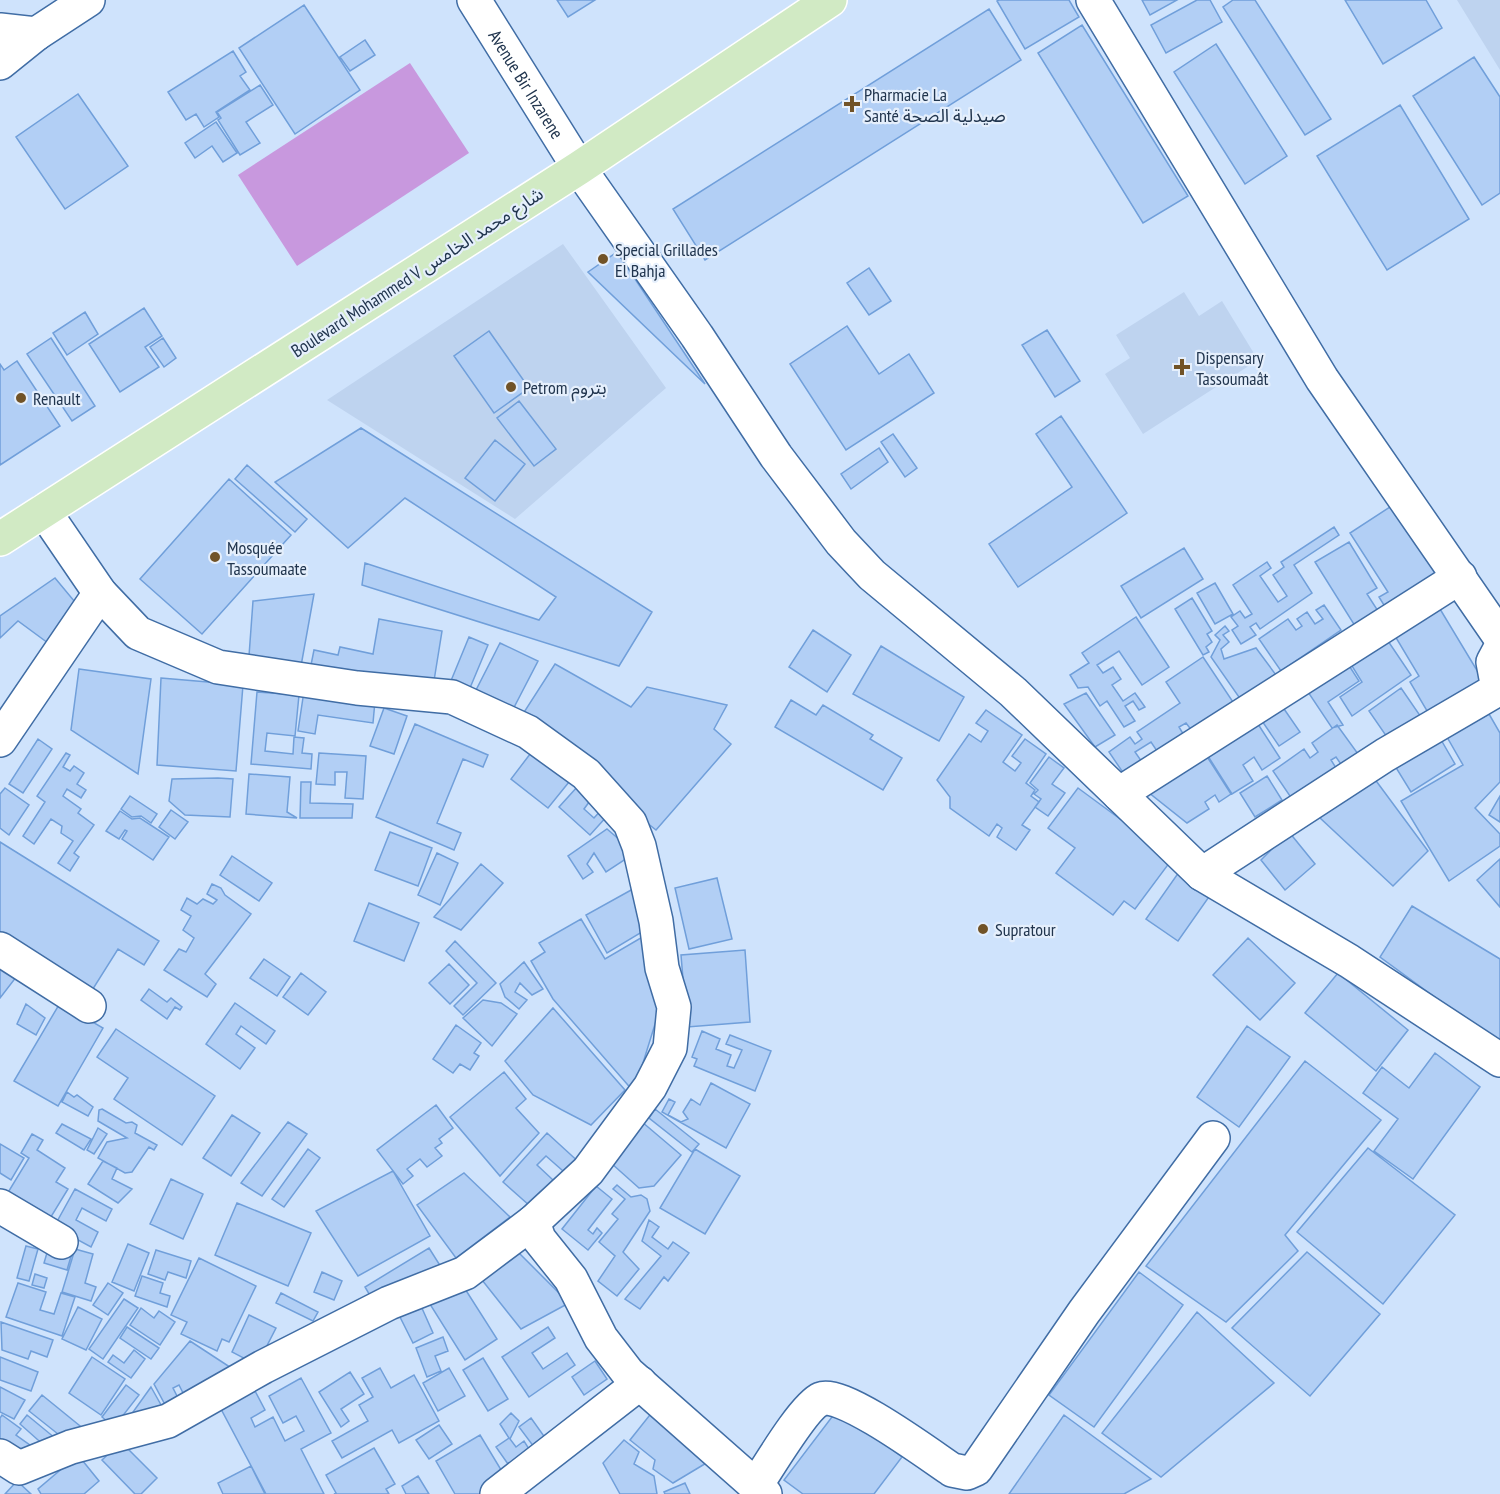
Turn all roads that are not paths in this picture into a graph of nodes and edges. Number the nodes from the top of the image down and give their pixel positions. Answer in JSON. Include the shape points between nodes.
{"nodes":[{"id":1,"x":88,"y":0,"type":"edge"},
{"id":2,"x":474,"y":0,"type":"edge"},
{"id":3,"x":830,"y":0,"type":"edge"},
{"id":4,"x":1093,"y":0,"type":"edge"},
{"id":5,"x":0,"y":30,"type":"edge"},
{"id":6,"x":36,"y":34,"type":"junction"},
{"id":7,"x":0,"y":63,"type":"edge"},
{"id":8,"x":579,"y":168,"type":"junction"},
{"id":9,"x":44,"y":511,"type":"junction"},
{"id":10,"x":0,"y":539,"type":"edge"},
{"id":11,"x":1460,"y":577,"type":"junction"},
{"id":12,"x":99,"y":593,"type":"junction"},
{"id":13,"x":1500,"y":637,"type":"edge"},
{"id":14,"x":1500,"y":649,"type":"edge"},
{"id":15,"x":0,"y":740,"type":"edge"},
{"id":16,"x":1119,"y":794,"type":"junction"},
{"id":17,"x":1202,"y":873,"type":"junction"},
{"id":18,"x":0,"y":950,"type":"edge"},
{"id":19,"x":89,"y":1006,"type":"dead end"},
{"id":20,"x":1500,"y":1060,"type":"edge"},
{"id":21,"x":1214,"y":1138,"type":"dead end"},
{"id":22,"x":0,"y":1206,"type":"edge"},
{"id":23,"x":533,"y":1222,"type":"junction"},
{"id":24,"x":61,"y":1242,"type":"dead end"},
{"id":25,"x":640,"y":1383,"type":"junction"},
{"id":26,"x":6,"y":1470,"type":"edge"},
{"id":27,"x":760,"y":1491,"type":"edge"},
{"id":28,"x":497,"y":1494,"type":"edge"}],
"edges":[{"from":1,"to":6,"type":"street"},
{"from":2,"to":8,"type":"street","name":"Avenue Bir Inzarene"},
{"from":3,"to":8,"type":"main road","name":"Boulevard Mohammed V شارع محمد الخامس"},
{"from":4,"to":11,"type":"street","via":[[1322,379]]},
{"from":5,"to":6,"type":"street"},
{"from":6,"to":7,"type":"street"},
{"from":8,"to":9,"type":"main road","name":"Boulevard Mohammed V شارع محمد الخامس"},
{"from":8,"to":16,"type":"street","name":"Avenue Bir Inzarene","via":[[776,456],[841,542],[872,575],[1013,692]]},
{"from":9,"to":10,"type":"main road","name":"Boulevard Mohammed V شارع محمد الخامس"},
{"from":9,"to":12,"type":"street"},
{"from":11,"to":13,"type":"street"},
{"from":11,"to":16,"type":"street"},
{"from":12,"to":15,"type":"street"},
{"from":12,"to":23,"type":"street","via":[[138,633],[218,667],[357,688],[453,697],[490,713],[528,732],[586,774],[630,823],[639,846],[662,968],[674,1007],[670,1048],[650,1087],[588,1171]]},
{"from":14,"to":17,"type":"street","via":[[1493,662],[1498,689],[1384,755]]},
{"from":16,"to":17,"type":"street","name":"Avenue Bir Inzarene"},
{"from":17,"to":20,"type":"street","name":"Avenue Bir Inzarene","via":[[1349,961]]},
{"from":18,"to":19,"type":"street"},
{"from":21,"to":27,"type":"street","via":[[1084,1312],[976,1469],[966,1473],[952,1470],[834,1397],[821,1399],[808,1409]]},
{"from":22,"to":24,"type":"street"},
{"from":23,"to":25,"type":"street","via":[[539,1239],[572,1279],[601,1338]]},
{"from":23,"to":26,"type":"street","via":[[465,1273],[389,1303],[168,1421],[71,1447]]},
{"from":25,"to":27,"type":"street"},
{"from":25,"to":28,"type":"street"}]}
